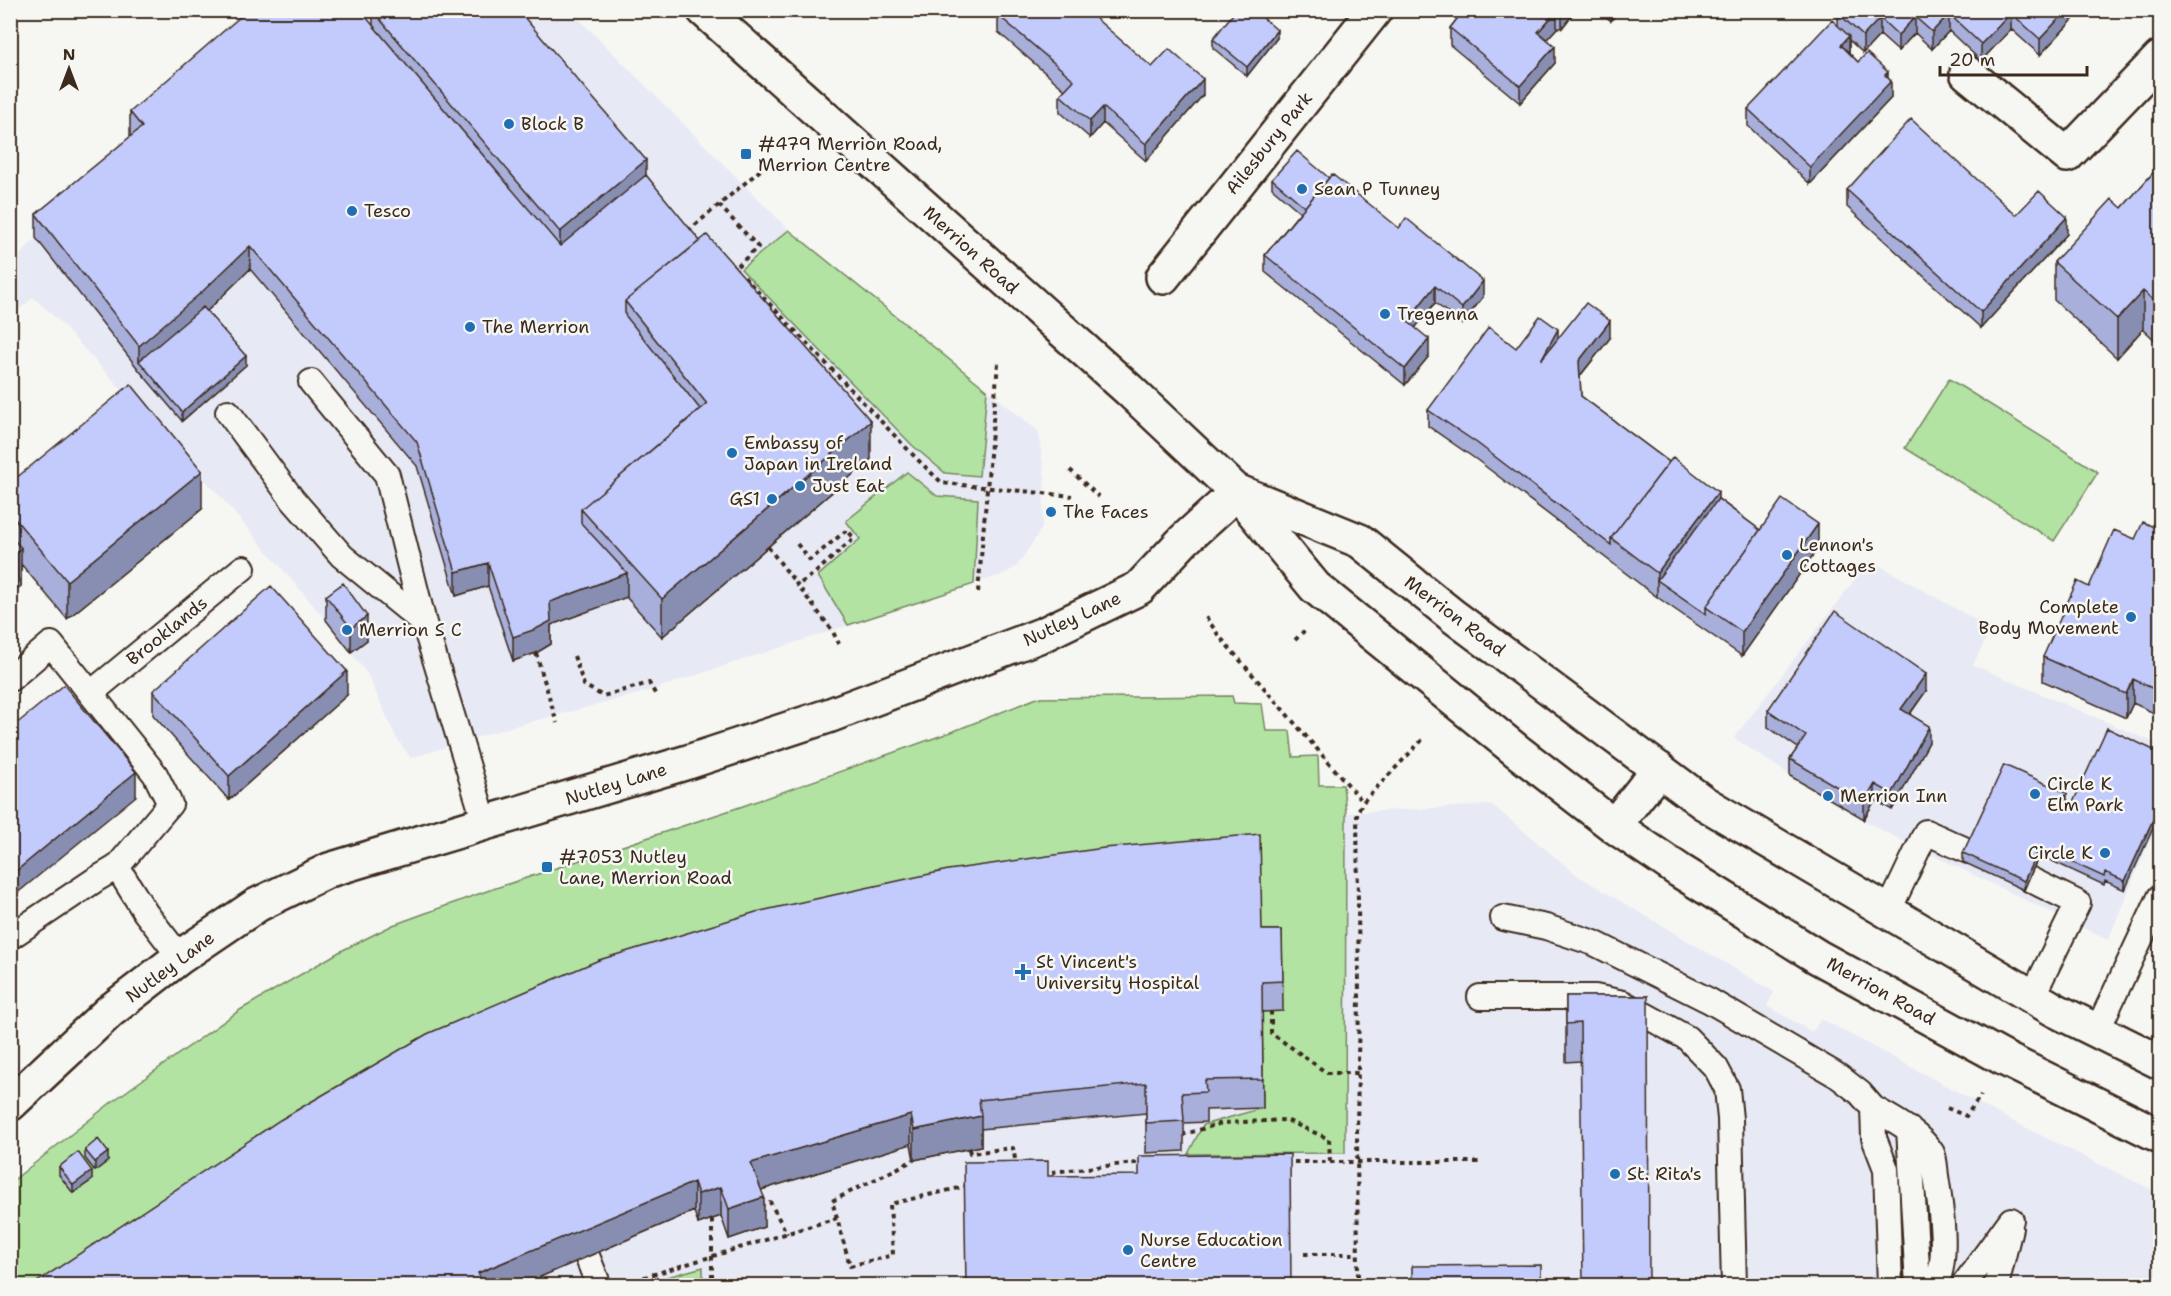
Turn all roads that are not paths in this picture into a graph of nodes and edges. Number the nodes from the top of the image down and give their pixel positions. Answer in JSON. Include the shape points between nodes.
{"nodes":[{"id":1,"x":704,"y":10,"type":"edge"},
{"id":2,"x":1375,"y":10,"type":"edge"},
{"id":3,"x":2160,"y":58,"type":"edge"},
{"id":4,"x":1967,"y":73,"type":"dead end"},
{"id":5,"x":1163,"y":277,"type":"dead end"},
{"id":6,"x":310,"y":382,"type":"dead end"},
{"id":7,"x":228,"y":412,"type":"dead end"},
{"id":8,"x":1237,"y":492,"type":"junction"},
{"id":9,"x":243,"y":568,"type":"dead end"},
{"id":10,"x":424,"y":623,"type":"junction"},
{"id":11,"x":10,"y":679,"type":"edge"},
{"id":12,"x":91,"y":693,"type":"junction"},
{"id":13,"x":1659,"y":769,"type":"junction"},
{"id":14,"x":485,"y":823,"type":"junction"},
{"id":15,"x":1614,"y":826,"type":"junction"},
{"id":16,"x":1968,"y":851,"type":"edge"},
{"id":17,"x":117,"y":867,"type":"junction"},
{"id":18,"x":2029,"y":879,"type":"edge"},
{"id":19,"x":2160,"y":897,"type":"edge"},
{"id":20,"x":1888,"y":912,"type":"junction"},
{"id":21,"x":1503,"y":918,"type":"dead end"},
{"id":22,"x":10,"y":937,"type":"edge"},
{"id":23,"x":180,"y":957,"type":"junction"},
{"id":24,"x":1480,"y":997,"type":"dead end"},
{"id":25,"x":2032,"y":997,"type":"junction"},
{"id":26,"x":2097,"y":1031,"type":"junction"},
{"id":27,"x":2160,"y":1062,"type":"edge"},
{"id":28,"x":10,"y":1104,"type":"edge"},
{"id":29,"x":1872,"y":1108,"type":"junction"},
{"id":30,"x":1909,"y":1129,"type":"junction"},
{"id":31,"x":2160,"y":1136,"type":"edge"},
{"id":32,"x":587,"y":1256,"type":"edge"},
{"id":33,"x":599,"y":1286,"type":"edge"},
{"id":34,"x":1734,"y":1286,"type":"edge"},
{"id":35,"x":1890,"y":1286,"type":"edge"},
{"id":36,"x":1918,"y":1286,"type":"edge"},
{"id":37,"x":1934,"y":1286,"type":"edge"},
{"id":38,"x":1963,"y":1286,"type":"edge"},
{"id":39,"x":1996,"y":1286,"type":"edge"}],
"edges":[{"from":1,"to":8,"type":"main road","name":"Merrion Road","via":[[1129,390]]},
{"from":2,"to":5,"type":"main road","name":"Ailesbury Park"},
{"from":3,"to":4,"type":"main road","via":[[2067,155]]},
{"from":6,"to":10,"type":"lane","via":[[387,474]]},
{"from":7,"to":10,"type":"lane","via":[[293,500],[342,556]]},
{"from":8,"to":13,"type":"main road","name":"Merrion Road","via":[[1360,541],[1453,616]]},
{"from":8,"to":14,"type":"main road","name":"Nutley Lane","via":[[1139,588],[1044,634],[828,716]]},
{"from":8,"to":15,"type":"main road","name":"Merrion Road","via":[[1315,587]]},
{"from":9,"to":12,"type":"lane","name":"Brooklands"},
{"from":10,"to":14,"type":"lane"},
{"from":11,"to":12,"type":"lane","via":[[51,644]]},
{"from":12,"to":17,"type":"lane","via":[[155,774],[170,804]]},
{"from":13,"to":15,"type":"main road"},
{"from":13,"to":20,"type":"main road","name":"Merrion Road","via":[[1704,803]]},
{"from":14,"to":23,"type":"main road","name":"Nutley Lane","via":[[329,870],[257,905]]},
{"from":15,"to":31,"type":"main road","name":"Merrion Road","via":[[1818,957],[2005,1059]]},
{"from":16,"to":20,"type":"lane","via":[[1926,831]]},
{"from":17,"to":22,"type":"lane"},
{"from":17,"to":23,"type":"lane"},
{"from":18,"to":25,"type":"lane","via":[[2078,903]]},
{"from":19,"to":26,"type":"lane"},
{"from":20,"to":25,"type":"main road","name":"Merrion Road"},
{"from":21,"to":29,"type":"lane","via":[[1546,927],[1594,944],[1710,1001],[1838,1076]]},
{"from":23,"to":28,"type":"main road","name":"Nutley Lane","via":[[110,1011]]},
{"from":24,"to":34,"type":"lane","via":[[1595,997],[1623,1003],[1687,1038],[1716,1068],[1727,1089],[1730,1119]]},
{"from":25,"to":26,"type":"main road","name":"Merrion Road"},
{"from":26,"to":27,"type":"main road","name":"Merrion Road"},
{"from":29,"to":30,"type":"lane"},
{"from":29,"to":35,"type":"lane","via":[[1874,1138],[1886,1169]]},
{"from":30,"to":36,"type":"lane"},
{"from":30,"to":37,"type":"lane","via":[[1932,1153],[1941,1205],[1943,1254]]},
{"from":32,"to":33,"type":"lane"},
{"from":38,"to":39,"type":"lane","via":[[2012,1220]]}]}
